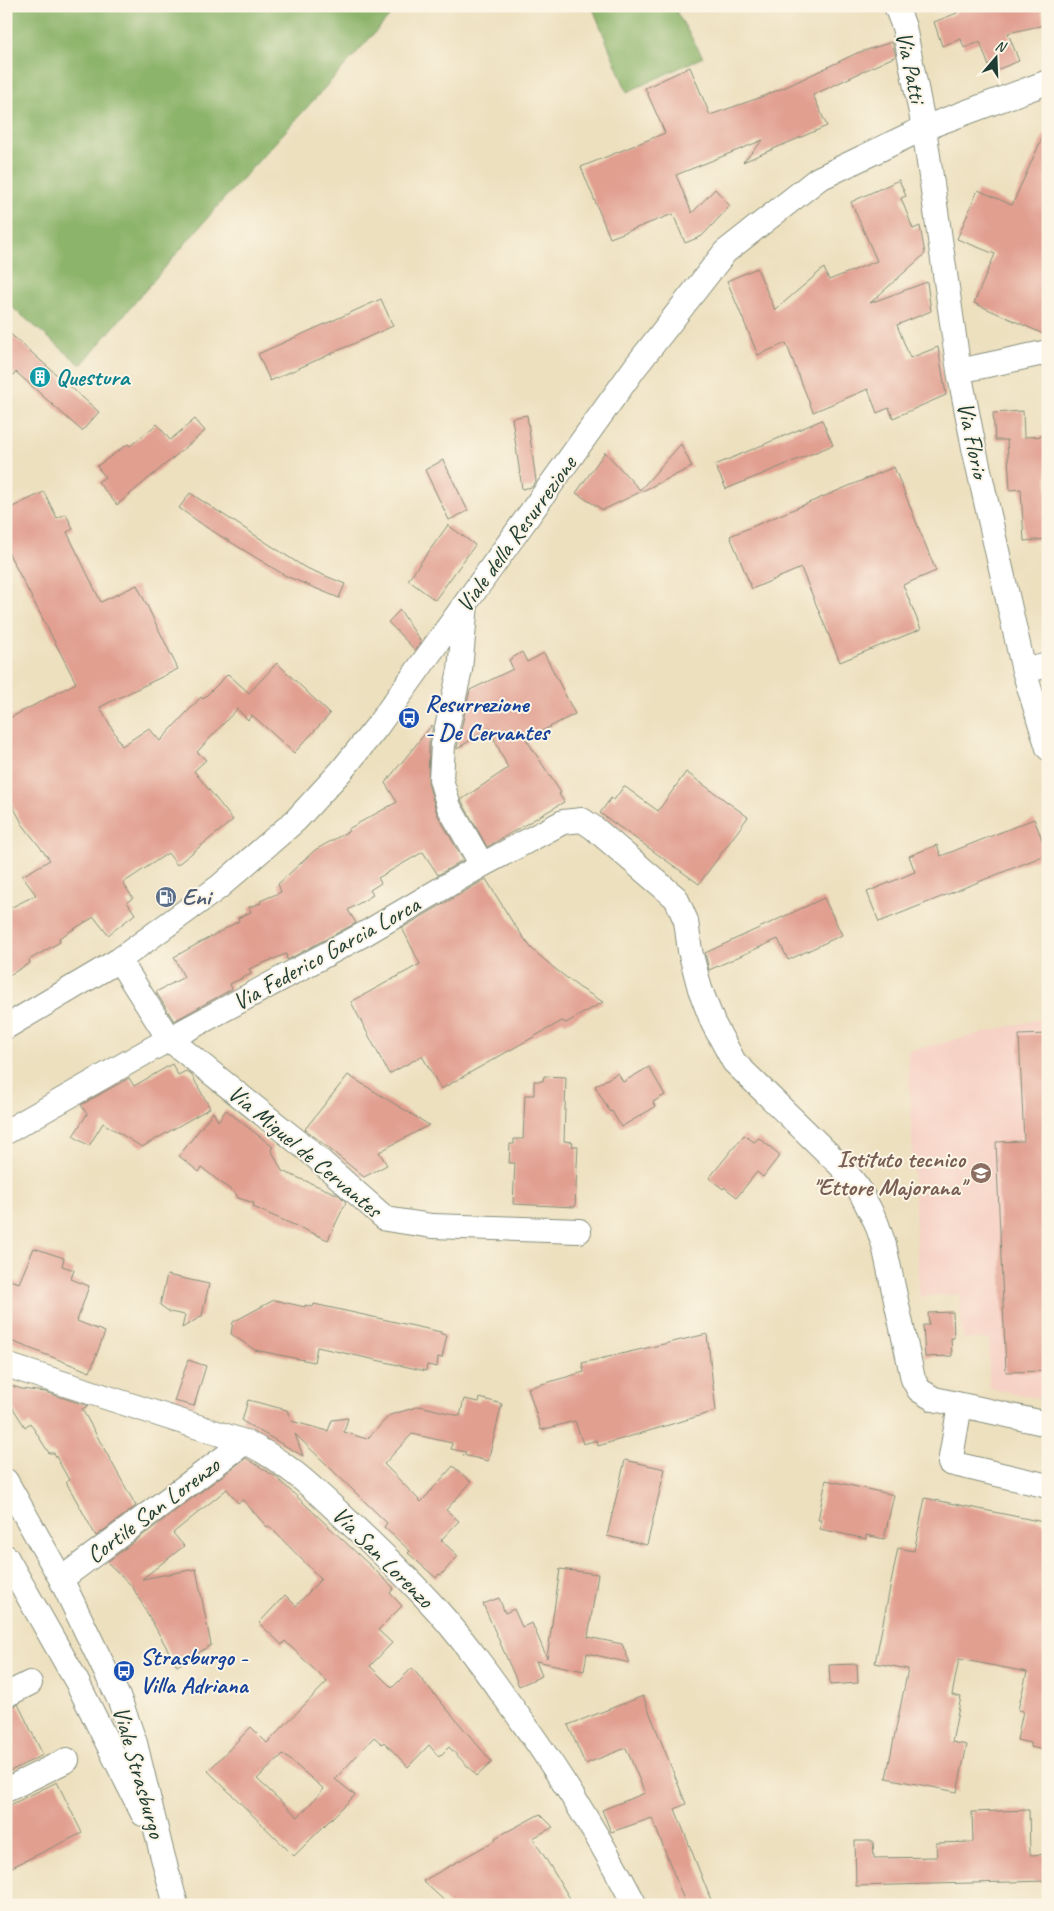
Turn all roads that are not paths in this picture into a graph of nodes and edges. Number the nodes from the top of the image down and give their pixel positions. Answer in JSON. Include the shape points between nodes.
{"nodes":[{"id":1,"x":896,"y":6,"type":"edge"},
{"id":2,"x":1048,"y":82,"type":"edge"},
{"id":3,"x":924,"y":128,"type":"junction"},
{"id":4,"x":1048,"y":352,"type":"edge"},
{"id":5,"x":960,"y":371,"type":"junction"},
{"id":6,"x":466,"y":604,"type":"junction"},
{"id":7,"x":1048,"y":666,"type":"edge"},
{"id":8,"x":1025,"y":675,"type":"junction"},
{"id":9,"x":1048,"y":748,"type":"edge"},
{"id":10,"x":482,"y":865,"type":"junction"},
{"id":11,"x":119,"y":960,"type":"junction"},
{"id":12,"x":6,"y":1027,"type":"edge"},
{"id":13,"x":168,"y":1039,"type":"junction"},
{"id":14,"x":6,"y":1132,"type":"edge"},
{"id":15,"x":579,"y":1231,"type":"dead end"},
{"id":16,"x":6,"y":1365,"type":"edge"},
{"id":17,"x":960,"y":1405,"type":"junction"},
{"id":18,"x":1048,"y":1424,"type":"edge"},
{"id":19,"x":245,"y":1442,"type":"junction"},
{"id":20,"x":6,"y":1481,"type":"edge"},
{"id":21,"x":1048,"y":1486,"type":"edge"},
{"id":22,"x":6,"y":1558,"type":"edge"},
{"id":23,"x":61,"y":1579,"type":"junction"},
{"id":24,"x":87,"y":1630,"type":"junction"},
{"id":25,"x":57,"y":1647,"type":"junction"},
{"id":26,"x":30,"y":1684,"type":"dead end"},
{"id":27,"x":6,"y":1695,"type":"edge"},
{"id":28,"x":67,"y":1760,"type":"dead end"},
{"id":29,"x":6,"y":1790,"type":"edge"},
{"id":30,"x":161,"y":1850,"type":"junction"},
{"id":31,"x":176,"y":1905,"type":"edge"},
{"id":32,"x":635,"y":1905,"type":"edge"}],
"edges":[{"from":1,"to":3,"type":"street","name":"Via Patti","via":[[904,27]]},
{"from":2,"to":3,"type":"street","name":"Viale della Resurrezione"},
{"from":3,"to":5,"type":"street","name":"Via Florio"},
{"from":3,"to":6,"type":"street","name":"Viale della Resurrezione","via":[[818,179],[725,252],[636,366]]},
{"from":4,"to":5,"type":"street"},
{"from":5,"to":8,"type":"street","name":"Via Florio"},
{"from":6,"to":10,"type":"street","via":[[460,670],[442,745],[441,779],[449,807]]},
{"from":6,"to":11,"type":"street","name":"Viale della Resurrezione","via":[[376,728],[296,820],[219,887]]},
{"from":7,"to":8,"type":"street"},
{"from":8,"to":9,"type":"street","name":"Via Florio"},
{"from":10,"to":13,"type":"street","name":"Via Federico Garcia Lorca","via":[[366,933]]},
{"from":10,"to":17,"type":"street","name":"Via Federico Garcia Lorca","via":[[564,822],[582,820],[676,898],[686,920],[700,989],[713,1023],[734,1062],[842,1167],[859,1189],[884,1244],[913,1379],[919,1390],[934,1399]]},
{"from":11,"to":12,"type":"street","name":"Viale della Resurrezione"},
{"from":11,"to":13,"type":"street","name":"Via Miguel de Cervantes"},
{"from":13,"to":14,"type":"street","name":"Via Federico Garcia Lorca"},
{"from":13,"to":15,"type":"street","name":"Via Miguel de Cervantes","via":[[308,1150],[386,1219],[432,1226]]},
{"from":16,"to":19,"type":"street","name":"Via San Lorenzo"},
{"from":17,"to":18,"type":"street","name":"Via Federico Garcia Lorca"},
{"from":17,"to":21,"type":"street","via":[[950,1463]]},
{"from":19,"to":23,"type":"street","name":"Cortile San Lorenzo"},
{"from":19,"to":32,"type":"street","name":"Via San Lorenzo","via":[[264,1451],[298,1476],[374,1545],[438,1612],[494,1682],[555,1769]]},
{"from":20,"to":23,"type":"street","name":"Viale Strasburgo"},
{"from":22,"to":25,"type":"street","name":"Viale Strasburgo"},
{"from":23,"to":24,"type":"street","name":"Viale Strasburgo"},
{"from":24,"to":25,"type":"street","via":[[84,1646],[78,1650],[64,1652]]},
{"from":24,"to":30,"type":"street","name":"Viale Strasburgo","via":[[120,1701],[135,1744]]},
{"from":25,"to":30,"type":"street","name":"Viale Strasburgo"},
{"from":26,"to":27,"type":"street"},
{"from":28,"to":29,"type":"street"},
{"from":30,"to":31,"type":"street","name":"Viale Strasburgo"}]}
